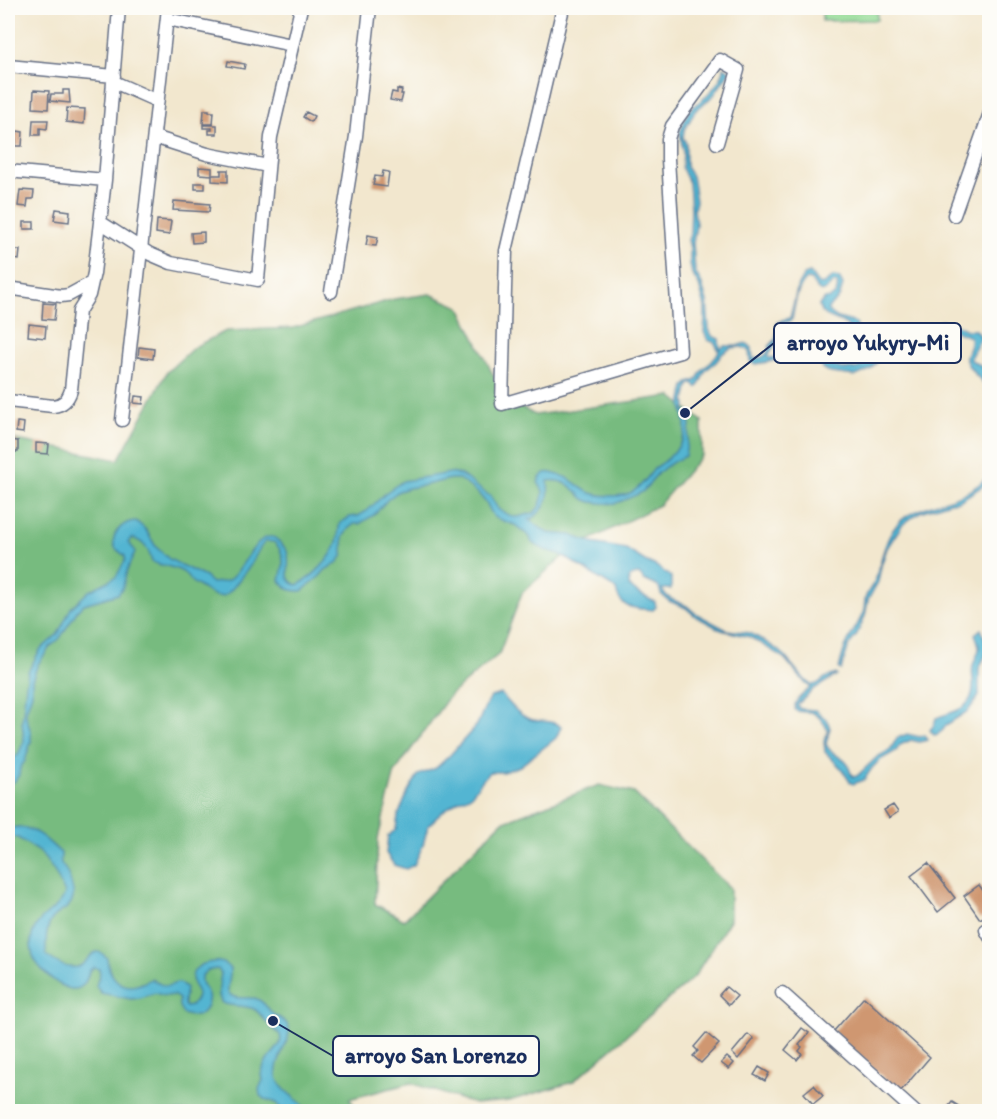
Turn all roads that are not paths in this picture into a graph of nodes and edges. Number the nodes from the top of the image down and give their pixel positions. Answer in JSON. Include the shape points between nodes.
{"nodes":[{"id":1,"x":119,"y":8,"type":"edge"},
{"id":2,"x":301,"y":8,"type":"edge"},
{"id":3,"x":370,"y":8,"type":"edge"},
{"id":4,"x":563,"y":8,"type":"edge"},
{"id":5,"x":167,"y":13,"type":"edge"},
{"id":6,"x":292,"y":45,"type":"junction"},
{"id":7,"x":8,"y":66,"type":"edge"},
{"id":8,"x":114,"y":79,"type":"junction"},
{"id":9,"x":158,"y":101,"type":"junction"},
{"id":10,"x":990,"y":113,"type":"edge"},
{"id":11,"x":154,"y":137,"type":"junction"},
{"id":12,"x":717,"y":143,"type":"dead end"},
{"id":13,"x":268,"y":166,"type":"junction"},
{"id":14,"x":8,"y":171,"type":"edge"},
{"id":15,"x":105,"y":180,"type":"junction"},
{"id":16,"x":954,"y":215,"type":"dead end"},
{"id":17,"x":100,"y":222,"type":"junction"},
{"id":18,"x":141,"y":247,"type":"junction"},
{"id":19,"x":91,"y":283,"type":"junction"},
{"id":20,"x":8,"y":288,"type":"edge"},
{"id":21,"x":331,"y":292,"type":"dead end"},
{"id":22,"x":8,"y":400,"type":"edge"},
{"id":23,"x":122,"y":420,"type":"dead end"},
{"id":24,"x":782,"y":993,"type":"dead end"},
{"id":25,"x":915,"y":1112,"type":"edge"}],
"edges":[{"from":1,"to":8,"type":"street"},
{"from":2,"to":6,"type":"street"},
{"from":3,"to":21,"type":"street","via":[[356,136]]},
{"from":4,"to":12,"type":"street","via":[[506,251],[502,404],[680,352],[669,134],[720,60],[738,70]]},
{"from":5,"to":6,"type":"street"},
{"from":5,"to":9,"type":"street"},
{"from":6,"to":13,"type":"street"},
{"from":7,"to":8,"type":"street"},
{"from":8,"to":9,"type":"street"},
{"from":8,"to":15,"type":"street"},
{"from":9,"to":11,"type":"street"},
{"from":10,"to":16,"type":"street"},
{"from":11,"to":13,"type":"street","via":[[207,154]]},
{"from":11,"to":18,"type":"street"},
{"from":13,"to":18,"type":"street","via":[[258,280],[171,263]]},
{"from":14,"to":15,"type":"street"},
{"from":15,"to":17,"type":"street"},
{"from":17,"to":18,"type":"street"},
{"from":17,"to":19,"type":"street"},
{"from":18,"to":23,"type":"street"},
{"from":19,"to":20,"type":"street","via":[[61,296]]},
{"from":19,"to":22,"type":"street","via":[[79,311],[69,398],[52,406]]},
{"from":24,"to":25,"type":"street"}]}
